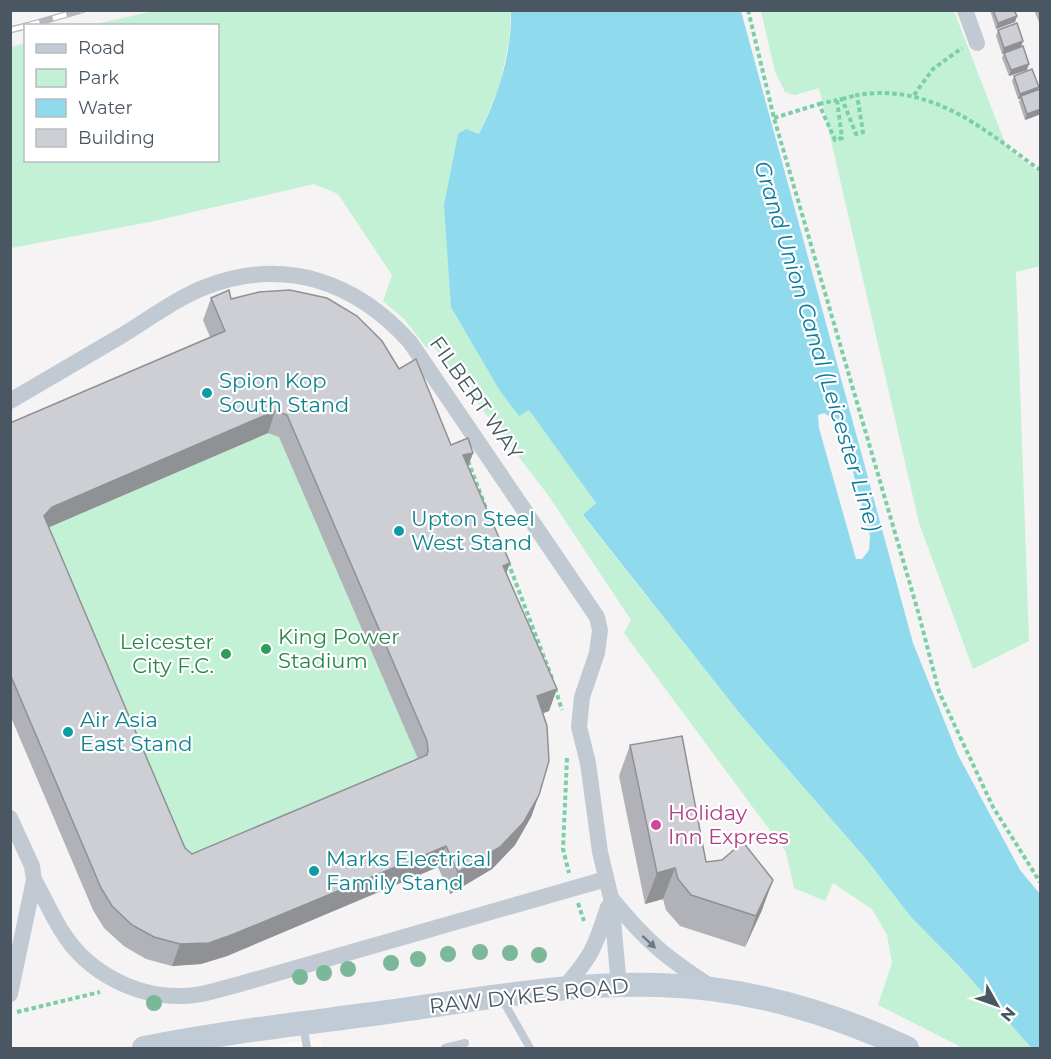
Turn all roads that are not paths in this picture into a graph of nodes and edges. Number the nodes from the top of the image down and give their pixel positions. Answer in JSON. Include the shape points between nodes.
{"nodes":[{"id":1,"x":965,"y":10,"type":"edge"},
{"id":2,"x":977,"y":43,"type":"road end"},
{"id":3,"x":10,"y":401,"type":"edge"},
{"id":4,"x":10,"y":818,"type":"edge"},
{"id":5,"x":606,"y":879,"type":"junction"},
{"id":6,"x":34,"y":880,"type":"junction"},
{"id":7,"x":611,"y":898,"type":"junction"},
{"id":8,"x":619,"y":986,"type":"junction"},
{"id":9,"x":563,"y":989,"type":"junction"},
{"id":10,"x":715,"y":989,"type":"junction"},
{"id":11,"x":10,"y":994,"type":"edge"},
{"id":12,"x":500,"y":996,"type":"junction"},
{"id":13,"x":303,"y":1023,"type":"junction"},
{"id":14,"x":465,"y":1043,"type":"dead end"},
{"id":15,"x":144,"y":1048,"type":"edge"},
{"id":16,"x":308,"y":1048,"type":"edge"},
{"id":17,"x":446,"y":1048,"type":"edge"},
{"id":18,"x":530,"y":1048,"type":"edge"},
{"id":19,"x":907,"y":1048,"type":"edge"}],
"edges":[{"from":1,"to":2,"type":"street"},
{"from":3,"to":5,"type":"street","name":"FILBERT WAY","via":[[206,287],[225,281],[269,274],[310,278],[353,294],[374,308],[410,342],[597,617],[597,653],[580,704],[579,727]]},
{"from":4,"to":6,"type":"street","via":[[32,866]]},
{"from":5,"to":6,"type":"street","via":[[208,993],[177,996],[148,993],[103,974],[64,936]]},
{"from":5,"to":7,"type":"street","name":"FILBERT WAY"},
{"from":6,"to":11,"type":"street"},
{"from":7,"to":8,"type":"street","name":"FILBERT WAY"},
{"from":7,"to":9,"type":"street","via":[[588,961]]},
{"from":7,"to":10,"type":"street","name":"FILBERT WAY","one_way":true,"via":[[665,957]]},
{"from":8,"to":9,"type":"street","name":"RAW DYKES ROAD"},
{"from":8,"to":10,"type":"street","name":"RAW DYKES ROAD"},
{"from":9,"to":12,"type":"street","name":"RAW DYKES ROAD"},
{"from":10,"to":19,"type":"street","name":"RAW DYKES ROAD","via":[[786,1004]]},
{"from":12,"to":13,"type":"street","name":"RAW DYKES ROAD"},
{"from":12,"to":18,"type":"lane"},
{"from":13,"to":15,"type":"street","name":"RAW DYKES ROAD"},
{"from":13,"to":16,"type":"lane"},
{"from":14,"to":17,"type":"lane"}]}
